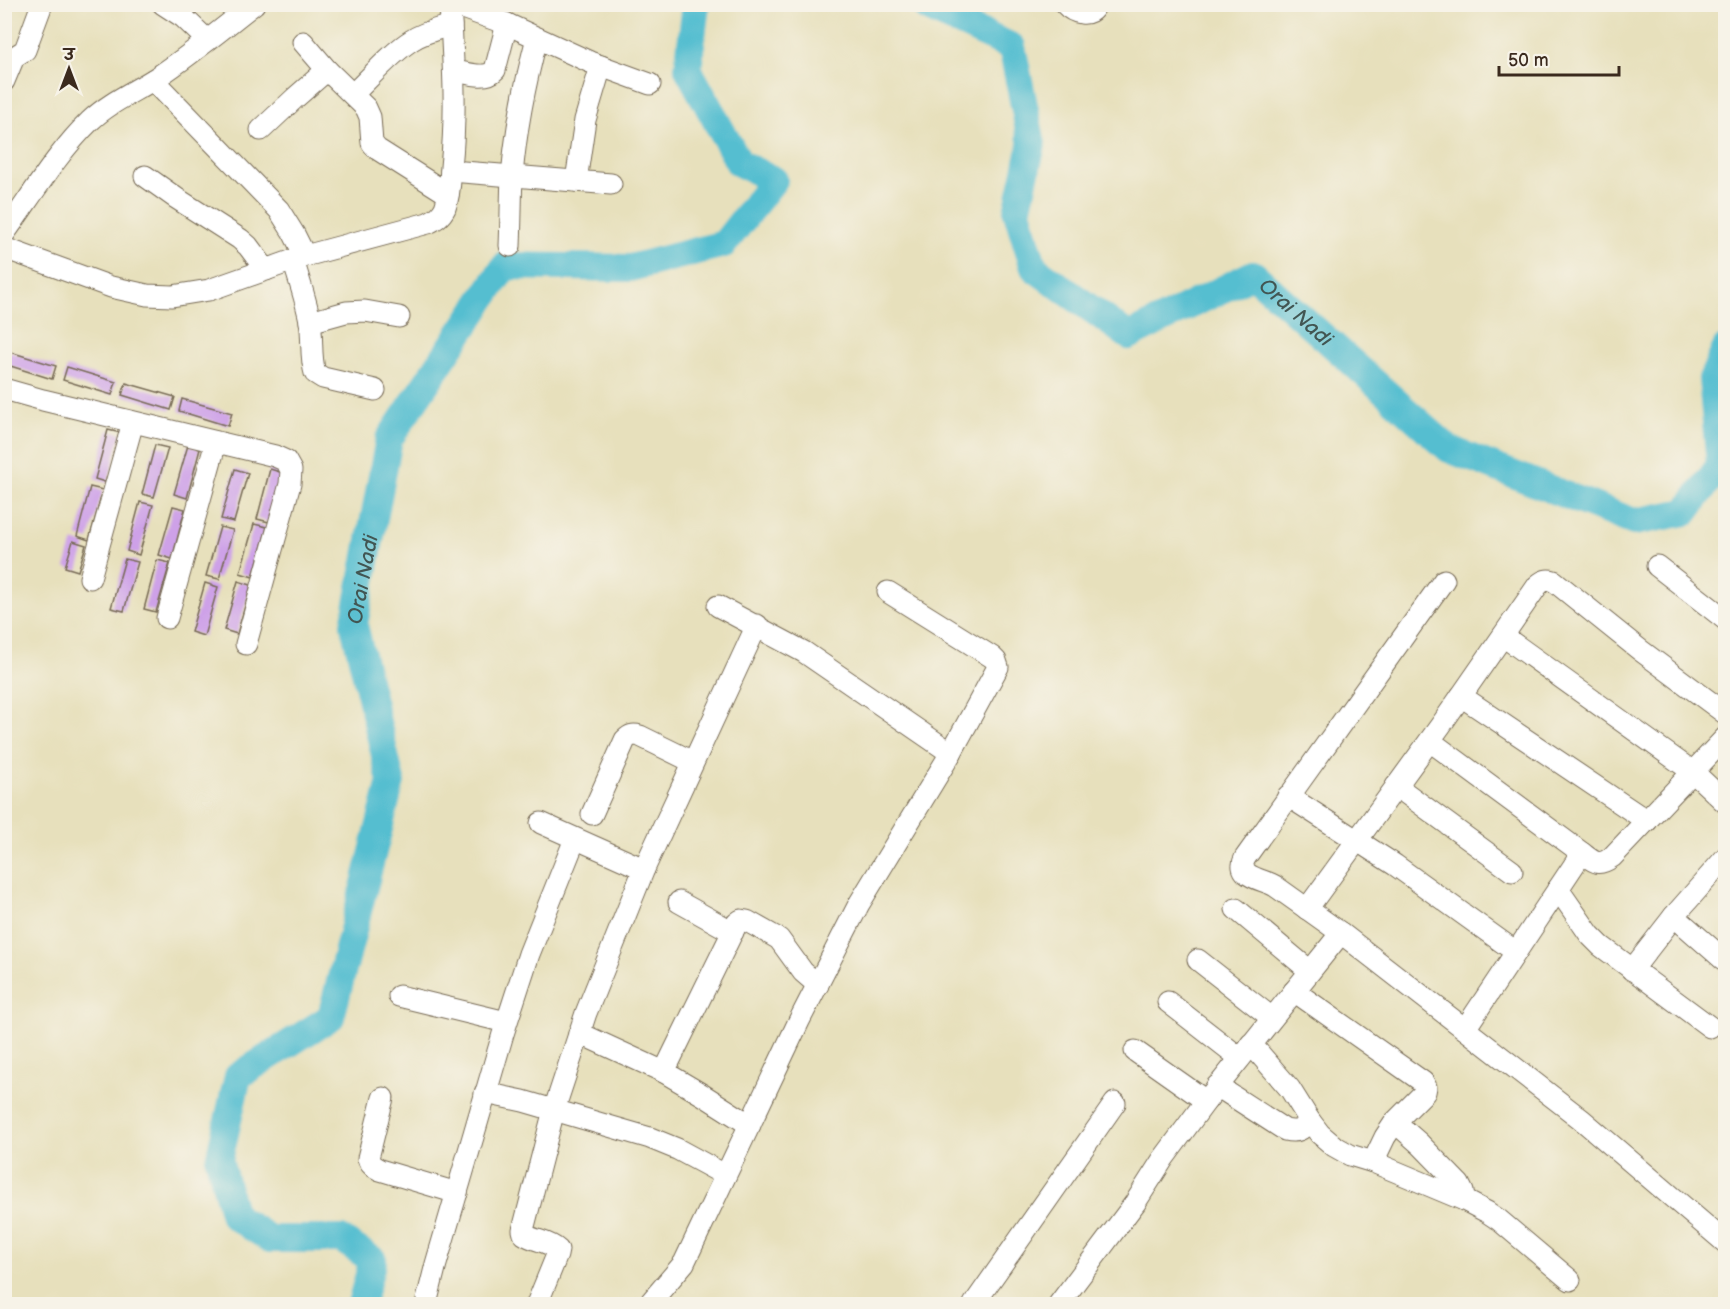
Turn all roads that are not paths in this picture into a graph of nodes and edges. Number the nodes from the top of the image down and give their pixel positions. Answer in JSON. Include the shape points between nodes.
{"nodes":[{"id":1,"x":42,"y":4,"type":"edge"},
{"id":2,"x":163,"y":4,"type":"edge"},
{"id":3,"x":254,"y":4,"type":"edge"},
{"id":4,"x":1065,"y":4,"type":"edge"},
{"id":5,"x":1096,"y":4,"type":"edge"},
{"id":6,"x":451,"y":11,"type":"edge"},
{"id":7,"x":507,"y":24,"type":"junction"},
{"id":8,"x":537,"y":38,"type":"junction"},
{"id":9,"x":207,"y":40,"type":"junction"},
{"id":10,"x":303,"y":42,"type":"dead end"},
{"id":11,"x":601,"y":66,"type":"junction"},
{"id":12,"x":327,"y":70,"type":"junction"},
{"id":13,"x":455,"y":71,"type":"junction"},
{"id":14,"x":153,"y":80,"type":"junction"},
{"id":15,"x":4,"y":81,"type":"edge"},
{"id":16,"x":650,"y":84,"type":"dead end"},
{"id":17,"x":353,"y":94,"type":"junction"},
{"id":18,"x":261,"y":130,"type":"dead end"},
{"id":19,"x":451,"y":171,"type":"junction"},
{"id":20,"x":512,"y":175,"type":"junction"},
{"id":21,"x":145,"y":176,"type":"dead end"},
{"id":22,"x":576,"y":181,"type":"junction"},
{"id":23,"x":611,"y":184,"type":"dead end"},
{"id":24,"x":448,"y":194,"type":"junction"},
{"id":25,"x":4,"y":234,"type":"edge"},
{"id":26,"x":510,"y":246,"type":"dead end"},
{"id":27,"x":4,"y":248,"type":"edge"},
{"id":28,"x":299,"y":258,"type":"junction"},
{"id":29,"x":266,"y":270,"type":"junction"},
{"id":30,"x":399,"y":317,"type":"dead end"},
{"id":31,"x":310,"y":322,"type":"junction"},
{"id":32,"x":4,"y":389,"type":"edge"},
{"id":33,"x":375,"y":390,"type":"dead end"},
{"id":34,"x":133,"y":422,"type":"junction"},
{"id":35,"x":216,"y":442,"type":"junction"},
{"id":36,"x":1658,"y":566,"type":"dead end"},
{"id":37,"x":90,"y":579,"type":"dead end"},
{"id":38,"x":1444,"y":580,"type":"dead end"},
{"id":39,"x":888,"y":592,"type":"dead end"},
{"id":40,"x":718,"y":606,"type":"dead end"},
{"id":41,"x":167,"y":618,"type":"dead end"},
{"id":42,"x":1725,"y":620,"type":"edge"},
{"id":43,"x":756,"y":625,"type":"junction"},
{"id":44,"x":1503,"y":636,"type":"junction"},
{"id":45,"x":246,"y":644,"type":"dead end"},
{"id":46,"x":1461,"y":696,"type":"junction"},
{"id":47,"x":1725,"y":714,"type":"edge"},
{"id":48,"x":1725,"y":737,"type":"edge"},
{"id":49,"x":1430,"y":741,"type":"junction"},
{"id":50,"x":951,"y":753,"type":"junction"},
{"id":51,"x":693,"y":762,"type":"junction"},
{"id":52,"x":1693,"y":772,"type":"junction"},
{"id":53,"x":1396,"y":786,"type":"junction"},
{"id":54,"x":1288,"y":796,"type":"junction"},
{"id":55,"x":1725,"y":803,"type":"edge"},
{"id":56,"x":592,"y":814,"type":"dead end"},
{"id":57,"x":1647,"y":820,"type":"junction"},
{"id":58,"x":541,"y":823,"type":"dead end"},
{"id":59,"x":575,"y":839,"type":"junction"},
{"id":60,"x":1357,"y":840,"type":"junction"},
{"id":61,"x":1582,"y":853,"type":"junction"},
{"id":62,"x":1725,"y":856,"type":"edge"},
{"id":63,"x":645,"y":869,"type":"junction"},
{"id":64,"x":1512,"y":871,"type":"dead end"},
{"id":65,"x":1557,"y":889,"type":"junction"},
{"id":66,"x":679,"y":902,"type":"dead end"},
{"id":67,"x":1236,"y":909,"type":"dead end"},
{"id":68,"x":1307,"y":909,"type":"junction"},
{"id":69,"x":1674,"y":916,"type":"junction"},
{"id":70,"x":733,"y":932,"type":"junction"},
{"id":71,"x":1341,"y":933,"type":"junction"},
{"id":72,"x":1516,"y":952,"type":"junction"},
{"id":73,"x":1723,"y":959,"type":"dead end"},
{"id":74,"x":1198,"y":960,"type":"dead end"},
{"id":75,"x":1632,"y":970,"type":"junction"},
{"id":76,"x":1310,"y":971,"type":"junction"},
{"id":77,"x":818,"y":984,"type":"junction"},
{"id":78,"x":1294,"y":991,"type":"junction"},
{"id":79,"x":399,"y":996,"type":"dead end"},
{"id":80,"x":1168,"y":1002,"type":"dead end"},
{"id":81,"x":1272,"y":1018,"type":"junction"},
{"id":82,"x":506,"y":1022,"type":"junction"},
{"id":83,"x":1710,"y":1027,"type":"dead end"},
{"id":84,"x":1465,"y":1029,"type":"junction"},
{"id":85,"x":579,"y":1033,"type":"junction"},
{"id":86,"x":1135,"y":1051,"type":"dead end"},
{"id":87,"x":1245,"y":1051,"type":"junction"},
{"id":88,"x":663,"y":1072,"type":"junction"},
{"id":89,"x":486,"y":1093,"type":"junction"},
{"id":90,"x":1211,"y":1093,"type":"junction"},
{"id":91,"x":383,"y":1098,"type":"dead end"},
{"id":92,"x":1115,"y":1103,"type":"dead end"},
{"id":93,"x":554,"y":1110,"type":"junction"},
{"id":94,"x":1310,"y":1121,"type":"junction"},
{"id":95,"x":1395,"y":1122,"type":"junction"},
{"id":96,"x":750,"y":1125,"type":"junction"},
{"id":97,"x":1372,"y":1162,"type":"junction"},
{"id":98,"x":725,"y":1175,"type":"junction"},
{"id":99,"x":457,"y":1193,"type":"junction"},
{"id":100,"x":1464,"y":1200,"type":"junction"},
{"id":101,"x":1725,"y":1243,"type":"edge"},
{"id":102,"x":1570,"y":1280,"type":"dead end"},
{"id":103,"x":426,"y":1305,"type":"edge"},
{"id":104,"x":537,"y":1305,"type":"edge"},
{"id":105,"x":649,"y":1305,"type":"edge"},
{"id":106,"x":974,"y":1305,"type":"edge"},
{"id":107,"x":1059,"y":1305,"type":"edge"}],
"edges":[{"from":1,"to":15,"type":"street","via":[[25,50],[14,57]]},
{"from":2,"to":9,"type":"street"},
{"from":3,"to":9,"type":"street"},
{"from":4,"to":5,"type":"street","via":[[1083,14],[1094,10]]},
{"from":6,"to":7,"type":"street"},
{"from":6,"to":13,"type":"street"},
{"from":6,"to":17,"type":"street","via":[[399,50]]},
{"from":7,"to":8,"type":"street"},
{"from":7,"to":13,"type":"street","via":[[491,74]]},
{"from":8,"to":11,"type":"street"},
{"from":8,"to":20,"type":"street","via":[[526,81]]},
{"from":9,"to":14,"type":"street"},
{"from":10,"to":12,"type":"street"},
{"from":11,"to":16,"type":"street"},
{"from":11,"to":22,"type":"street","via":[[585,120]]},
{"from":12,"to":17,"type":"street"},
{"from":12,"to":18,"type":"street"},
{"from":13,"to":19,"type":"street"},
{"from":14,"to":25,"type":"street","via":[[90,121]]},
{"from":14,"to":28,"type":"street","via":[[279,210],[294,234]]},
{"from":17,"to":24,"type":"street","via":[[370,117],[370,136],[377,149]]},
{"from":19,"to":20,"type":"street"},
{"from":19,"to":24,"type":"street"},
{"from":20,"to":22,"type":"street"},
{"from":20,"to":26,"type":"street"},
{"from":21,"to":29,"type":"street","via":[[240,239]]},
{"from":22,"to":23,"type":"street"},
{"from":24,"to":28,"type":"street","via":[[438,218],[428,223]]},
{"from":27,"to":29,"type":"street","via":[[111,287],[147,295],[172,296],[209,290]]},
{"from":28,"to":29,"type":"street"},
{"from":28,"to":31,"type":"street"},
{"from":30,"to":31,"type":"street","via":[[346,312]]},
{"from":31,"to":33,"type":"street","via":[[315,373]]},
{"from":32,"to":34,"type":"street"},
{"from":34,"to":35,"type":"street"},
{"from":34,"to":37,"type":"street"},
{"from":35,"to":41,"type":"street"},
{"from":35,"to":45,"type":"street","via":[[275,456],[286,461],[291,470]]},
{"from":36,"to":42,"type":"street"},
{"from":38,"to":54,"type":"street"},
{"from":39,"to":50,"type":"street","via":[[996,661],[994,676]]},
{"from":40,"to":43,"type":"street"},
{"from":43,"to":50,"type":"street","via":[[804,652]]},
{"from":43,"to":51,"type":"street"},
{"from":44,"to":46,"type":"street"},
{"from":44,"to":47,"type":"street","via":[[1539,585],[1544,580],[1554,581]]},
{"from":44,"to":52,"type":"street"},
{"from":46,"to":49,"type":"street"},
{"from":46,"to":57,"type":"street"},
{"from":48,"to":52,"type":"street"},
{"from":49,"to":53,"type":"street"},
{"from":49,"to":61,"type":"street"},
{"from":50,"to":77,"type":"street","via":[[859,904]]},
{"from":51,"to":56,"type":"street","via":[[640,736],[629,736]]},
{"from":51,"to":63,"type":"street"},
{"from":52,"to":55,"type":"street"},
{"from":52,"to":57,"type":"street"},
{"from":53,"to":60,"type":"street"},
{"from":53,"to":64,"type":"street"},
{"from":54,"to":60,"type":"street"},
{"from":54,"to":68,"type":"street","via":[[1245,858],[1243,870]]},
{"from":57,"to":61,"type":"street","via":[[1605,862],[1593,861]]},
{"from":58,"to":59,"type":"street"},
{"from":59,"to":63,"type":"street"},
{"from":59,"to":82,"type":"street"},
{"from":60,"to":68,"type":"street"},
{"from":60,"to":72,"type":"street"},
{"from":61,"to":65,"type":"street"},
{"from":62,"to":69,"type":"street"},
{"from":63,"to":85,"type":"street"},
{"from":65,"to":72,"type":"street"},
{"from":65,"to":75,"type":"street","via":[[1595,940]]},
{"from":66,"to":70,"type":"street"},
{"from":67,"to":76,"type":"street"},
{"from":68,"to":71,"type":"street"},
{"from":69,"to":73,"type":"street"},
{"from":69,"to":75,"type":"street"},
{"from":70,"to":77,"type":"street","via":[[741,920],[779,939],[802,972]]},
{"from":70,"to":88,"type":"street"},
{"from":71,"to":76,"type":"street"},
{"from":71,"to":84,"type":"street"},
{"from":72,"to":84,"type":"street"},
{"from":74,"to":81,"type":"street"},
{"from":75,"to":83,"type":"street"},
{"from":76,"to":78,"type":"street"},
{"from":77,"to":96,"type":"street"},
{"from":78,"to":81,"type":"street"},
{"from":78,"to":95,"type":"street","via":[[1423,1082],[1425,1092]]},
{"from":79,"to":82,"type":"street"},
{"from":80,"to":87,"type":"street"},
{"from":81,"to":87,"type":"street"},
{"from":82,"to":89,"type":"street"},
{"from":84,"to":101,"type":"street","via":[[1581,1119]]},
{"from":85,"to":88,"type":"street"},
{"from":85,"to":93,"type":"street"},
{"from":86,"to":90,"type":"street"},
{"from":87,"to":90,"type":"street"},
{"from":87,"to":94,"type":"street","via":[[1290,1089]]},
{"from":88,"to":96,"type":"street"},
{"from":89,"to":93,"type":"street"},
{"from":89,"to":99,"type":"street"},
{"from":90,"to":94,"type":"street","via":[[1285,1130],[1302,1130]]},
{"from":90,"to":107,"type":"street"},
{"from":91,"to":99,"type":"street","via":[[370,1163],[380,1170]]},
{"from":92,"to":106,"type":"street"},
{"from":93,"to":98,"type":"street","via":[[650,1138]]},
{"from":93,"to":104,"type":"street","via":[[523,1230],[528,1237],[558,1250]]},
{"from":94,"to":97,"type":"street","via":[[1334,1146]]},
{"from":95,"to":97,"type":"street"},
{"from":95,"to":100,"type":"street","via":[[1458,1184]]},
{"from":96,"to":98,"type":"street"},
{"from":97,"to":100,"type":"street"},
{"from":98,"to":105,"type":"street","via":[[684,1263]]},
{"from":99,"to":103,"type":"street"},
{"from":100,"to":102,"type":"street","via":[[1499,1220]]}]}
